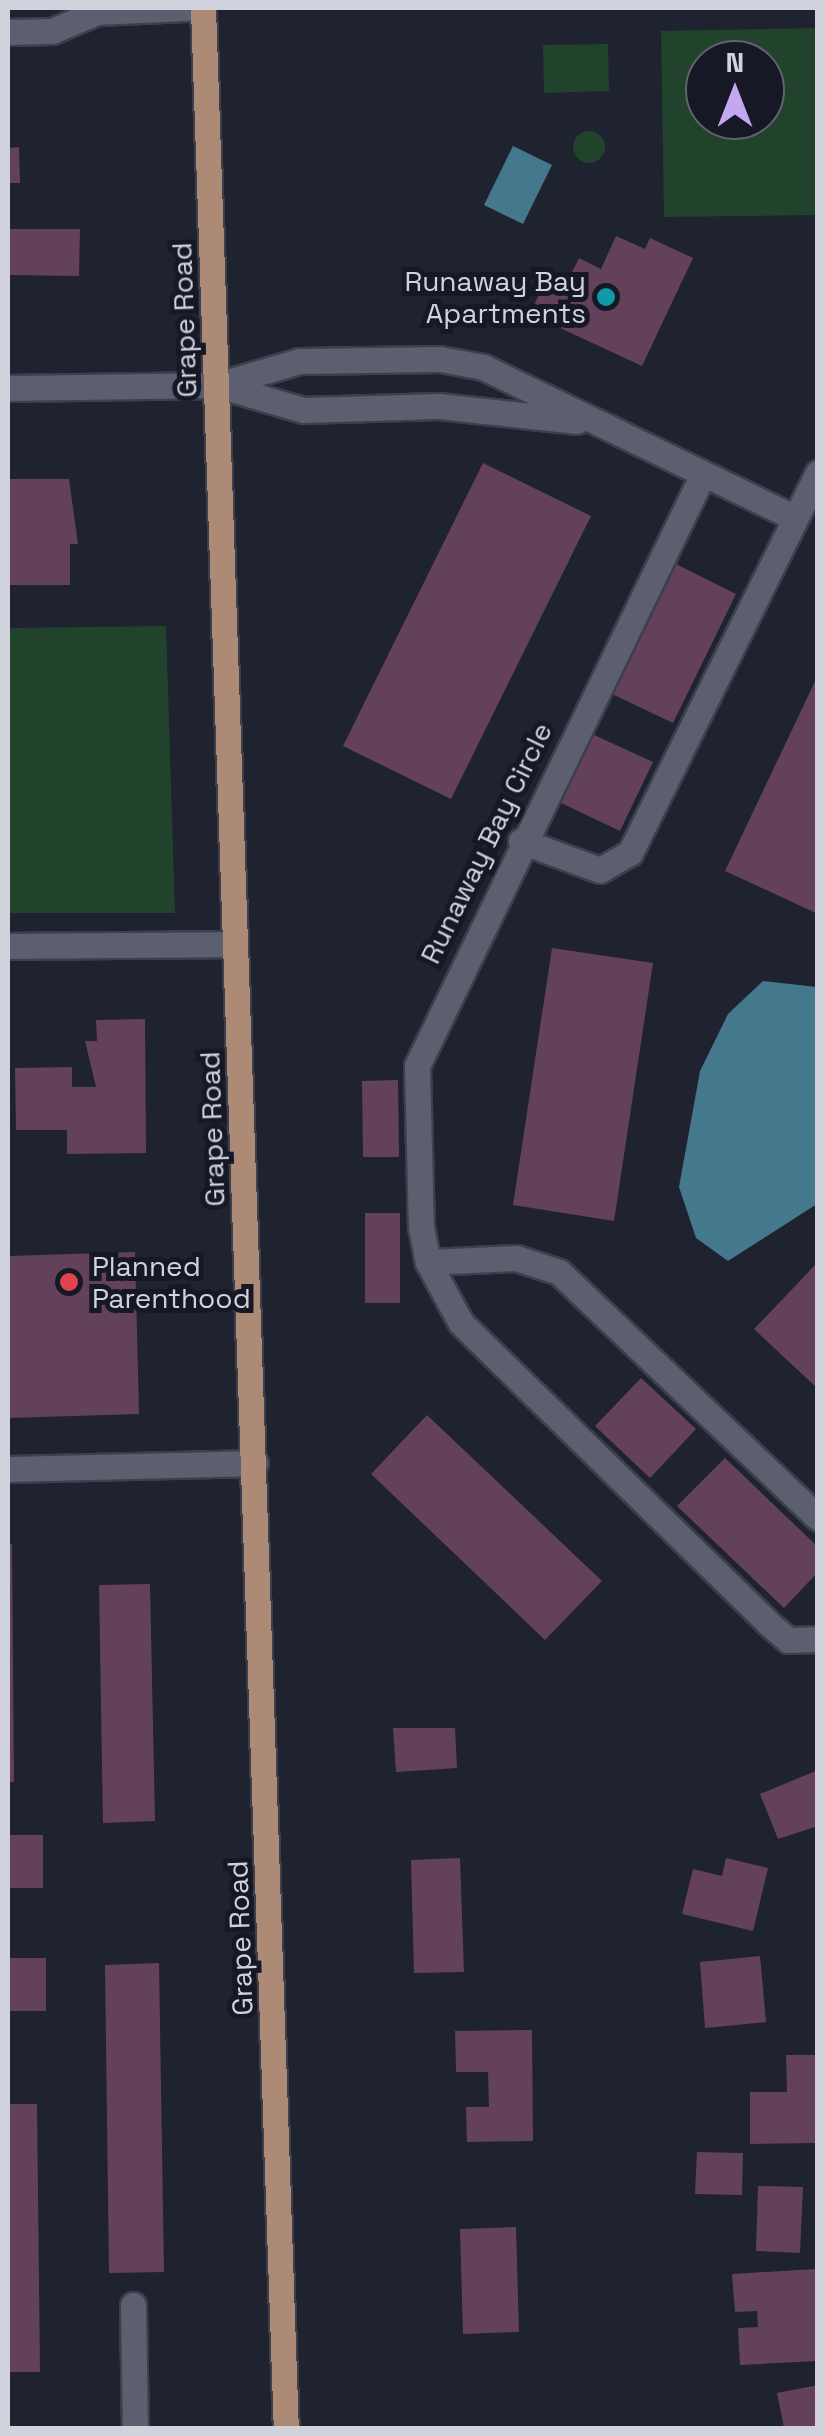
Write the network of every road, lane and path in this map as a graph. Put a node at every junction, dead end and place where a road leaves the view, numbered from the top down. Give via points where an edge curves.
1 (186, 8) edge
2 (203, 8) edge
3 (94, 10) edge
4 (8, 32) edge
5 (216, 385) junction
6 (8, 388) edge
7 (612, 428) junction
8 (818, 473) edge
9 (704, 474) junction
10 (793, 517) junction
11 (521, 841) junction
12 (234, 944) junction
13 (8, 946) edge
14 (428, 1262) junction
15 (256, 1463) junction
16 (8, 1469) edge
17 (818, 1518) edge
18 (818, 1639) edge
19 (134, 2305) dead end
20 (135, 2428) edge
21 (286, 2428) edge

1 - 3 street
2 - 5 main road, Grape Road
3 - 4 street via 52,31
5 - 6 street
5 - 7 street via 303,410 457,407
5 - 7 street via 299,361 440,359 483,367
5 - 12 main road, Grape Road
7 - 9 street
8 - 10 street
9 - 10 street
9 - 11 street, Runaway Bay Circle
10 - 11 street via 630,853 600,870
11 - 14 street, Runaway Bay Circle via 417,1066
12 - 13 street
12 - 15 main road, Grape Road
14 - 17 street via 516,1258 559,1272
14 - 18 street, Runaway Bay Circle via 460,1323 754,1610 788,1640
15 - 16 street
15 - 21 main road, Grape Road
19 - 20 street

